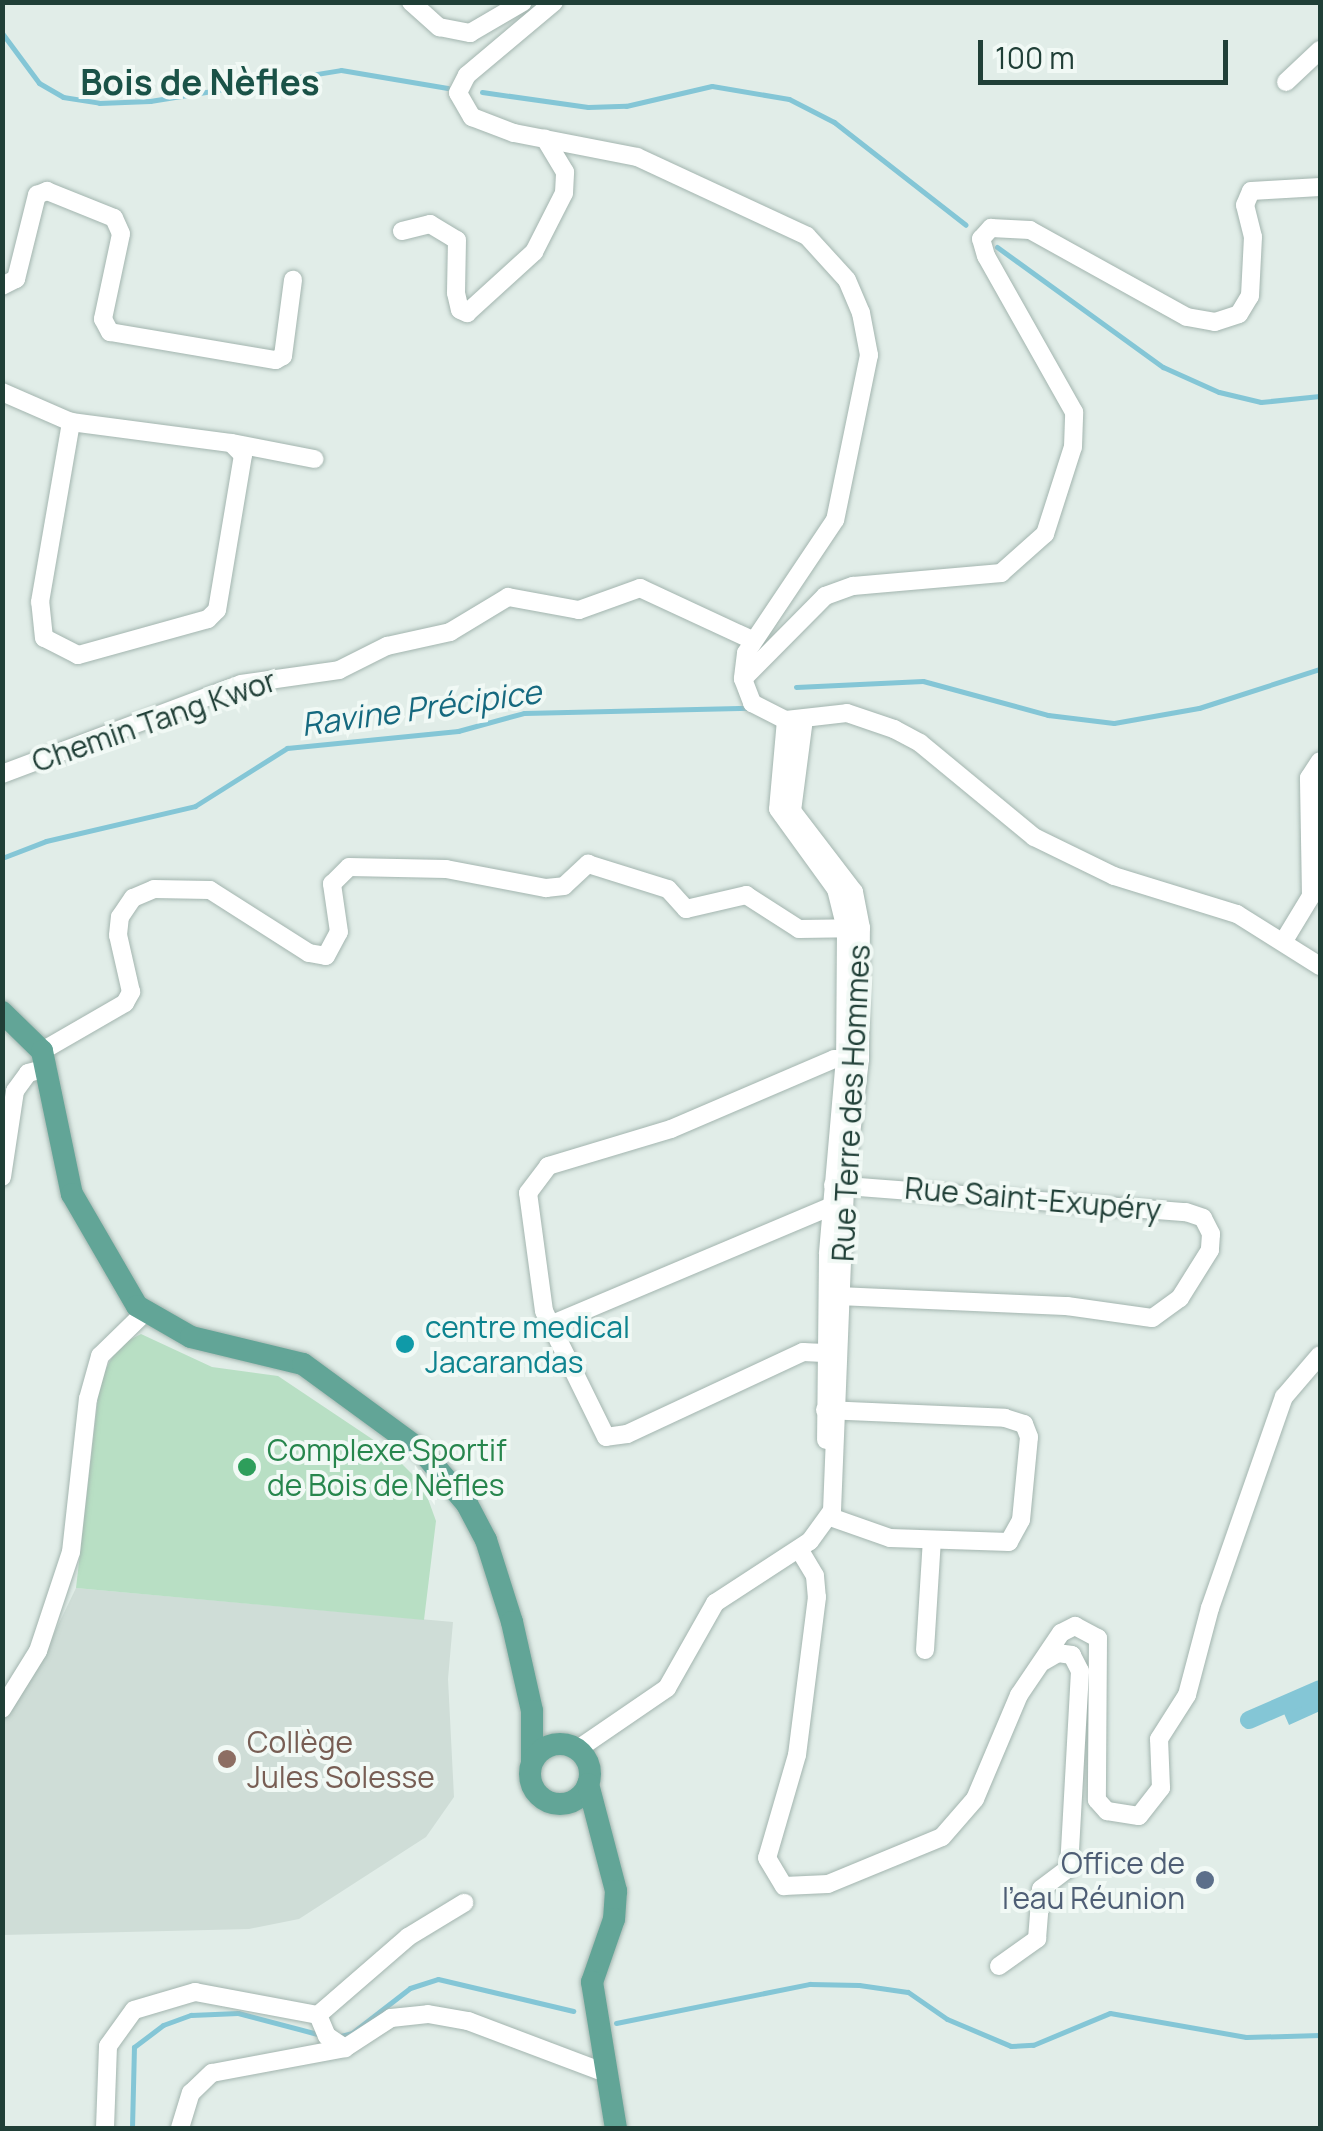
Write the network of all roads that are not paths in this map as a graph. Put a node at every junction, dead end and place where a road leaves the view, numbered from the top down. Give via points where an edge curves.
1 (411, 2) edge
2 (522, 2) edge
3 (554, 2) edge
4 (1320, 50) edge
5 (1286, 82) dead end
6 (545, 139) junction
7 (1320, 187) edge
8 (402, 231) dead end
9 (293, 280) dead end
10 (2, 286) edge
11 (2, 392) edge
12 (71, 422) junction
13 (231, 443) junction
14 (314, 459) dead end
15 (752, 640) junction
16 (742, 679) junction
17 (796, 720) junction
18 (1320, 761) edge
19 (2, 774) edge
20 (854, 928) junction
21 (1285, 938) junction
22 (1320, 966) edge
23 (2, 1012) edge
24 (852, 1058) junction
25 (45, 1060) junction
26 (2, 1177) edge
27 (839, 1185) junction
28 (832, 1206) junction
29 (841, 1296) junction
30 (144, 1313) junction
31 (550, 1326) junction
32 (824, 1352) junction
33 (1320, 1355) edge
34 (830, 1410) junction
35 (831, 1514) junction
36 (932, 1540) junction
37 (799, 1549) junction
38 (925, 1650) dead end
39 (1040, 1664) junction
40 (2, 1709) edge
41 (532, 1711) junction
42 (567, 1746) junction
43 (532, 1761) junction
44 (588, 1784) junction
45 (565, 1804) junction
46 (603, 1836) junction
47 (464, 1903) dead end
48 (999, 1966) dead end
49 (321, 2022) junction
50 (342, 2047) junction
51 (604, 2072) junction
52 (105, 2128) edge
53 (180, 2128) edge
54 (616, 2128) edge

1 - 2 street via 439,27 470,33
3 - 6 street via 483,56 458,93 472,117
4 - 5 street
6 - 8 street via 565,172 564,192 534,252 467,312 460,310 456,293 457,240 430,224
6 - 15 street via 636,157 807,236 847,280 861,312 869,356 836,520
7 - 16 street via 1250,192 1250,296 1238,314 1216,322 1187,318 1030,230 991,228 981,239 986,256 1074,412 1073,446 1045,534 1001,572 853,586 825,596
9 - 10 street via 283,356 276,360 110,332 102,319 121,234 114,218 48,192 37,195 16,278
11 - 12 street
12 - 13 street
12 - 13 street via 40,602 44,638 78,654 195,625 218,610 244,474 243,455
13 - 14 street
15 - 16 street
15 - 19 street, Chemin Tang Kwor via 640,588 579,610 508,597 450,632 387,646 339,670 241,684
16 - 17 street via 752,703
17 - 20 street, Rue Terre des Hommes via 792,811 854,892
17 - 21 street via 847,713 894,729 1034,838 1085,865 1236,914
18 - 21 street via 1308,778 1311,896
20 - 24 street, Rue Terre des Hommes
20 - 25 street via 800,929 746,896 686,910 668,890 588,864 564,886 546,888 446,870 349,867 332,884 339,932 326,956 210,890 154,889 133,898 120,917 131,992 125,1003
21 - 22 street
23 - 25 main road
24 - 27 street, Rue Terre des Hommes
24 - 31 street via 539,1174 527,1206
25 - 26 street via 16,1091
25 - 30 main road via 72,1194 114,1275
27 - 28 street, Rue Terre des Hommes
27 - 29 street, Rue Terre des Hommes
27 - 29 street, Rue Saint-Exupéry via 1186,1212 1203,1218 1211,1234 1210,1250 1180,1298 1152,1318 1066,1306
28 - 31 street
28 - 32 street, Rue Terre des Hommes
29 - 34 street, Rue Terre des Hommes
30 - 40 street via 100,1356 88,1399 71,1552 38,1651
30 - 41 main road via 191,1337 302,1364 422,1451 467,1504 486,1540
31 - 32 street via 606,1437 627,1434 803,1352
32 - 34 street, Rue Terre des Hommes
33 - 39 street via 1284,1397 1210,1608 1187,1696 1160,1738 1161,1788 1139,1816 1108,1811 1097,1800 1094,1630 1075,1626 1061,1633
34 - 35 street, Rue Terre des Hommes
34 - 36 street via 1024,1424 1029,1437 1021,1520 1009,1542
35 - 36 street via 890,1538
35 - 37 street
36 - 38 street
37 - 39 street via 815,1576 817,1597 798,1755 767,1858 784,1886 828,1884 942,1837 974,1798 1018,1695
37 - 42 street via 726,1593 667,1688
39 - 48 street via 1058,1653 1072,1655 1080,1671 1068,1868 1041,1888 1038,1939
41 - 42 main road
41 - 43 main road
42 - 43 main road
42 - 44 main road via 589,1765
43 - 45 main road via 533,1790 547,1802
44 - 45 main road
44 - 46 main road
45 - 46 main road
46 - 51 main road via 616,1892 614,1919 592,1982
47 - 49 street via 408,1937
49 - 50 street
49 - 52 street via 195,1992 134,2010 108,2046
50 - 51 street via 392,2018 428,2014 468,2021
50 - 53 street via 212,2073 192,2094
51 - 54 main road

